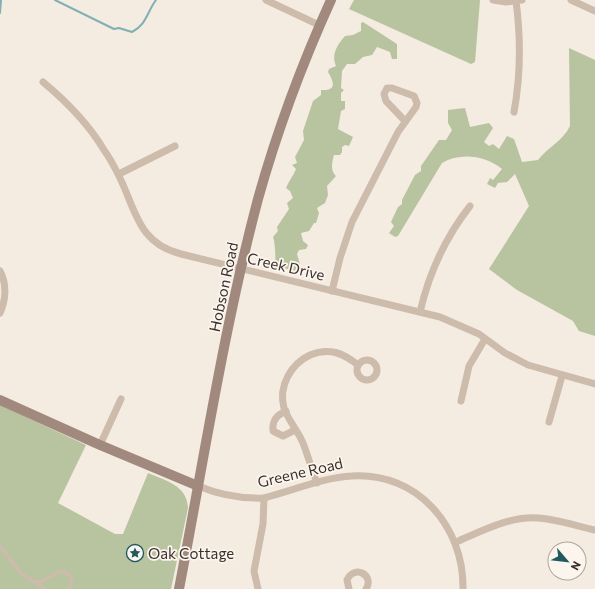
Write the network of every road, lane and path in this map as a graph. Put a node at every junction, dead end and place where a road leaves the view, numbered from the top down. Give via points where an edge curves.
1 (266, 0) edge
2 (331, 0) edge
3 (493, 0) edge
4 (571, 0) edge
5 (519, 1) edge
6 (595, 12) edge
7 (319, 26) junction
8 (43, 82) dead end
9 (514, 112) dead end
10 (405, 120) junction
11 (176, 146) dead end
12 (118, 174) junction
13 (470, 206) dead end
14 (241, 269) junction
15 (0, 271) edge
16 (332, 291) junction
17 (420, 312) junction
18 (0, 313) edge
19 (485, 339) junction
20 (358, 365) dead end
21 (562, 376) junction
22 (595, 384) edge
23 (121, 399) dead end
24 (0, 400) edge
25 (460, 401) dead end
26 (286, 411) junction
27 (550, 422) dead end
28 (295, 430) junction
29 (100, 445) junction
30 (317, 483) junction
31 (198, 486) junction
32 (264, 498) junction
33 (595, 530) edge
34 (456, 542) junction
35 (0, 546) edge
36 (35, 582) junction
37 (45, 589) edge
38 (69, 589) edge
39 (179, 589) edge
40 (257, 589) edge
41 (350, 589) edge
42 (366, 589) edge
43 (463, 589) edge

1 - 7 street
2 - 7 main road, Hobson Road
3 - 5 street
4 - 6 street
5 - 9 street via 520,61
7 - 14 main road, Hobson Road via 274,147
8 - 12 street, Creek Drive via 66,101 82,119 98,139
10 - 10 street via 416,107 414,96 387,88 384,94 386,101
10 - 16 street via 352,222
11 - 12 street
12 - 14 street, Creek Drive via 142,227 156,244 173,252
13 - 17 street via 441,251
14 - 16 street, Creek Drive
14 - 31 main road, Hobson Road
15 - 18 street via 5,292
16 - 17 street, Creek Drive
17 - 19 street, Creek Drive via 461,325
19 - 21 street, Creek Drive via 519,361
19 - 25 street via 469,366
20 - 26 street via 343,354 332,351 316,352 302,360 291,370 285,383 283,398
21 - 22 street, Creek Drive
21 - 27 street
23 - 29 street
24 - 29 main road, Greene Road
26 - 28 street
26 - 28 street via 275,418 272,424 273,431 283,436
28 - 30 street via 302,441
29 - 31 main road, Greene Road
30 - 32 street, Greene Road
30 - 34 street, Greene Road via 353,476 377,477 398,484 429,504 442,518
31 - 32 street, Greene Road via 234,497
31 - 39 main road, Hobson Road
32 - 40 street via 262,528 254,571
33 - 34 street via 555,520 530,518 509,521
34 - 43 street, Greene Road via 463,570
35 - 36 lane via 21,573
36 - 37 lane
36 - 38 lane via 43,582 63,571 71,577
41 - 42 street via 347,580 356,571 363,572 368,578

